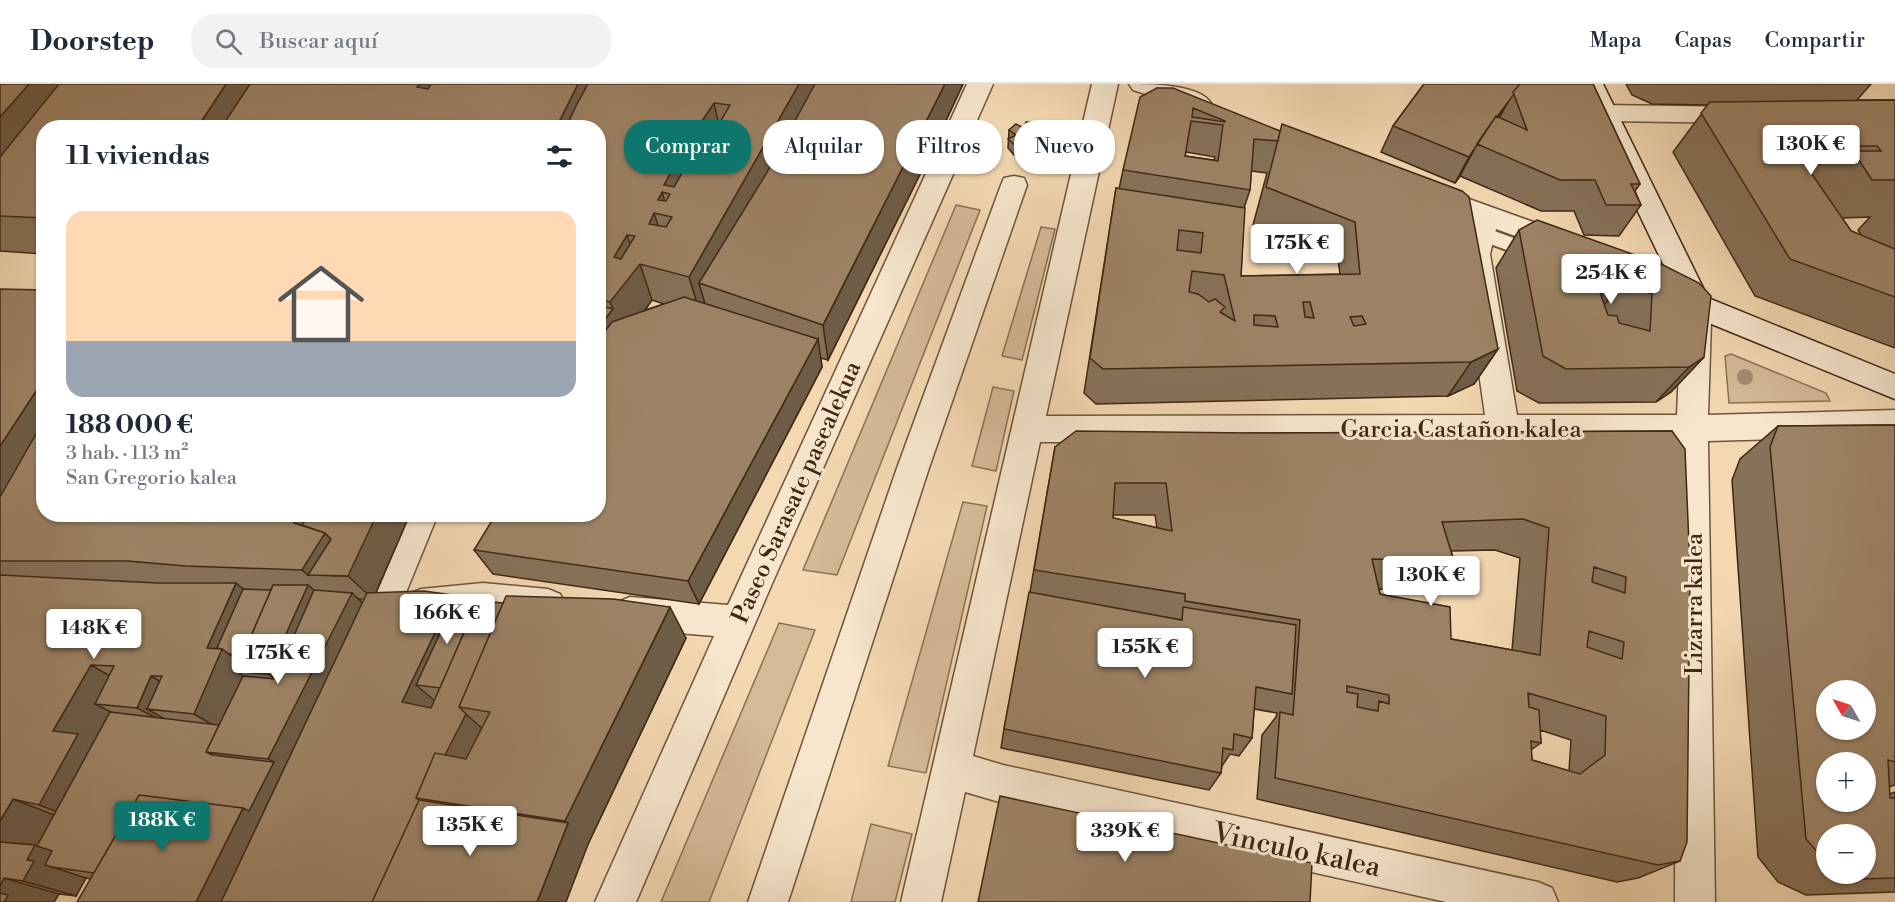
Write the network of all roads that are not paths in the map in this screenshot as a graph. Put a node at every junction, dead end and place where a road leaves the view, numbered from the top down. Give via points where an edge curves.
1 (980, 84) edge
2 (1105, 84) edge
3 (1142, 84) edge
4 (1590, 84) edge
5 (1222, 113) edge
6 (1605, 114) junction
7 (1764, 115) edge
8 (1014, 185) dead end
9 (1411, 191) joint
10 (1453, 223) edge
11 (1482, 229) junction
12 (1575, 258) joint
13 (1682, 307) junction
14 (1895, 387) edge
15 (1895, 423) edge
16 (1692, 428) junction
17 (1027, 429) junction
18 (1503, 429) junction
19 (416, 522) edge
20 (365, 608) junction
21 (738, 622) junction
22 (358, 661) edge
23 (950, 768) junction
24 (615, 902) edge
25 (768, 902) edge
26 (921, 902) edge
27 (1538, 902) edge
28 (1695, 902) edge

1 - 21 street, Paseo Sarasate pasealekua via 833,367
2 - 17 street
3 - 5 street
4 - 6 street
6 - 7 street
6 - 13 street
8 - 25 street
9 - 11 lane
9 - 12 street
10 - 11 lane
11 - 12 lane
11 - 18 street via 1476,254
13 - 14 street
13 - 16 street, Lizarra kalea
15 - 16 street, Garcia Castañon kalea
16 - 18 street, Garcia Castañon kalea
16 - 28 street, Lizarra kalea
17 - 18 street, Garcia Castañon kalea
17 - 23 street
19 - 20 street
20 - 21 street via 483,599
20 - 22 street
21 - 24 street, Paseo Sarasate pasealekua
23 - 26 street
23 - 27 street, Vinculo kalea via 1003,784

